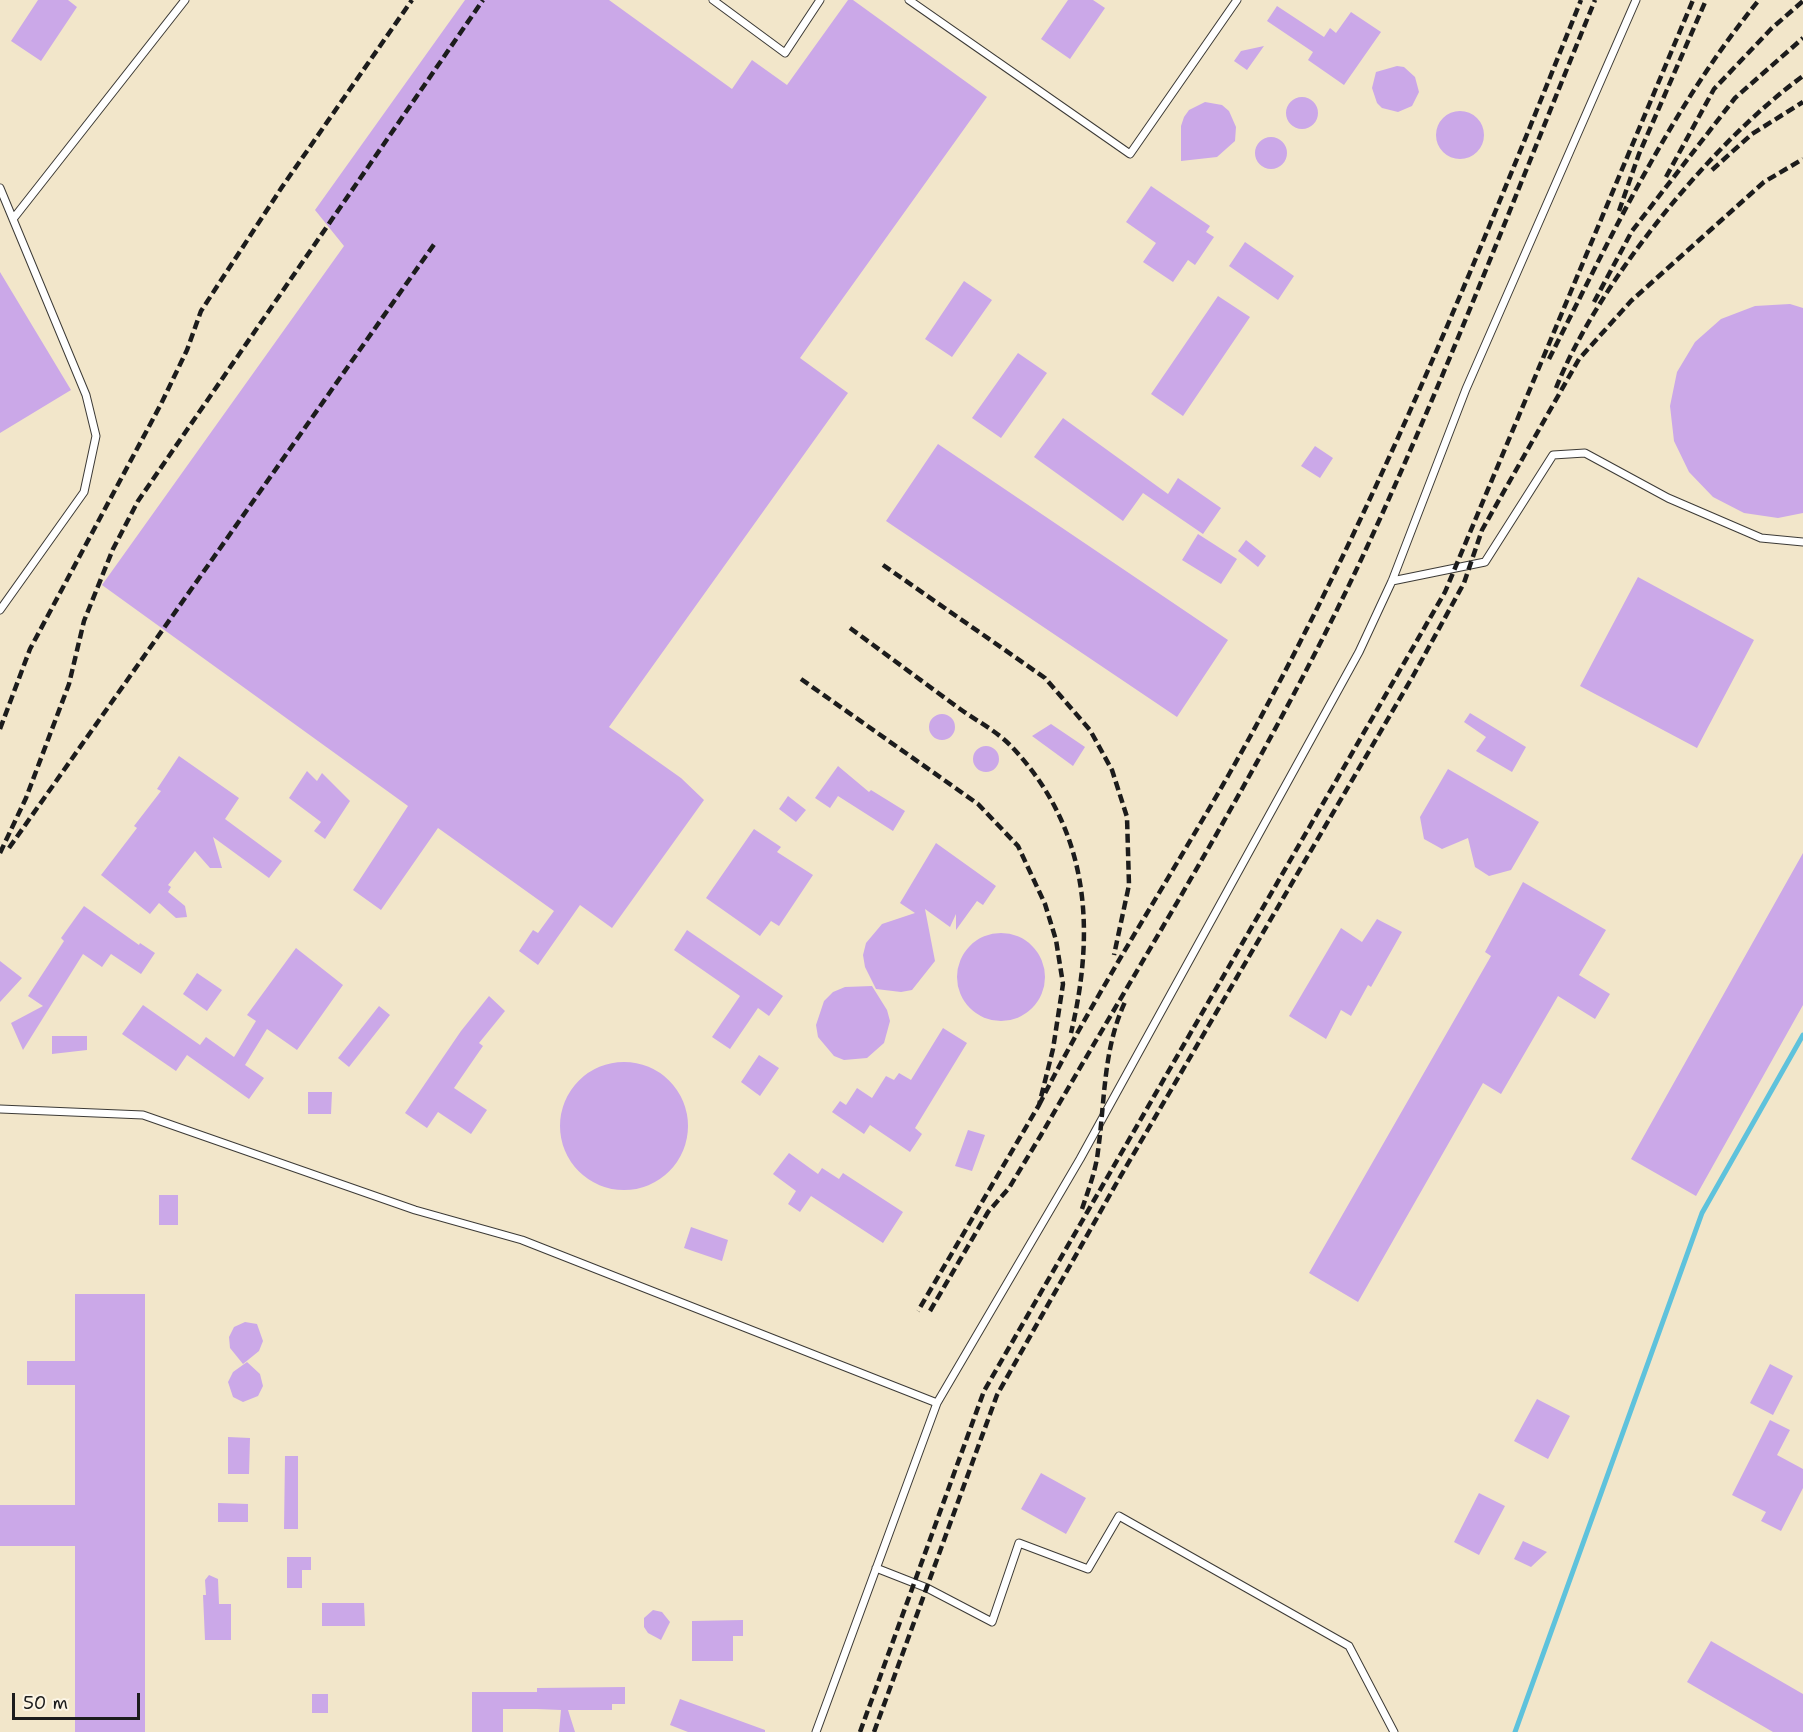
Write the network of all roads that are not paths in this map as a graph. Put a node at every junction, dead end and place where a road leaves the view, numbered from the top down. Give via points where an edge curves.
1 (185, 0) edge
2 (713, 0) edge
3 (820, 0) edge
4 (909, 0) edge
5 (1237, 0) edge
6 (1636, 0) edge
7 (0, 188) edge
8 (13, 219) junction
9 (1803, 542) edge
10 (1392, 581) junction
11 (0, 610) edge
12 (0, 1109) edge
13 (937, 1403) junction
14 (876, 1568) junction
15 (816, 1732) edge
16 (1394, 1732) edge

1 - 8 lane
2 - 3 lane via 785,53
4 - 5 lane via 1130,154
6 - 10 lane via 1466,390
7 - 8 lane
8 - 11 lane via 86,395 96,436 84,492
9 - 10 lane via 1761,538 1668,498 1585,453 1553,455 1485,562
10 - 13 lane via 1359,652 1090,1141
12 - 13 lane via 143,1115 415,1210 522,1240
13 - 14 lane
14 - 15 lane
14 - 16 lane via 927,1588 992,1622 1019,1543 1088,1569 1119,1516 1349,1646

